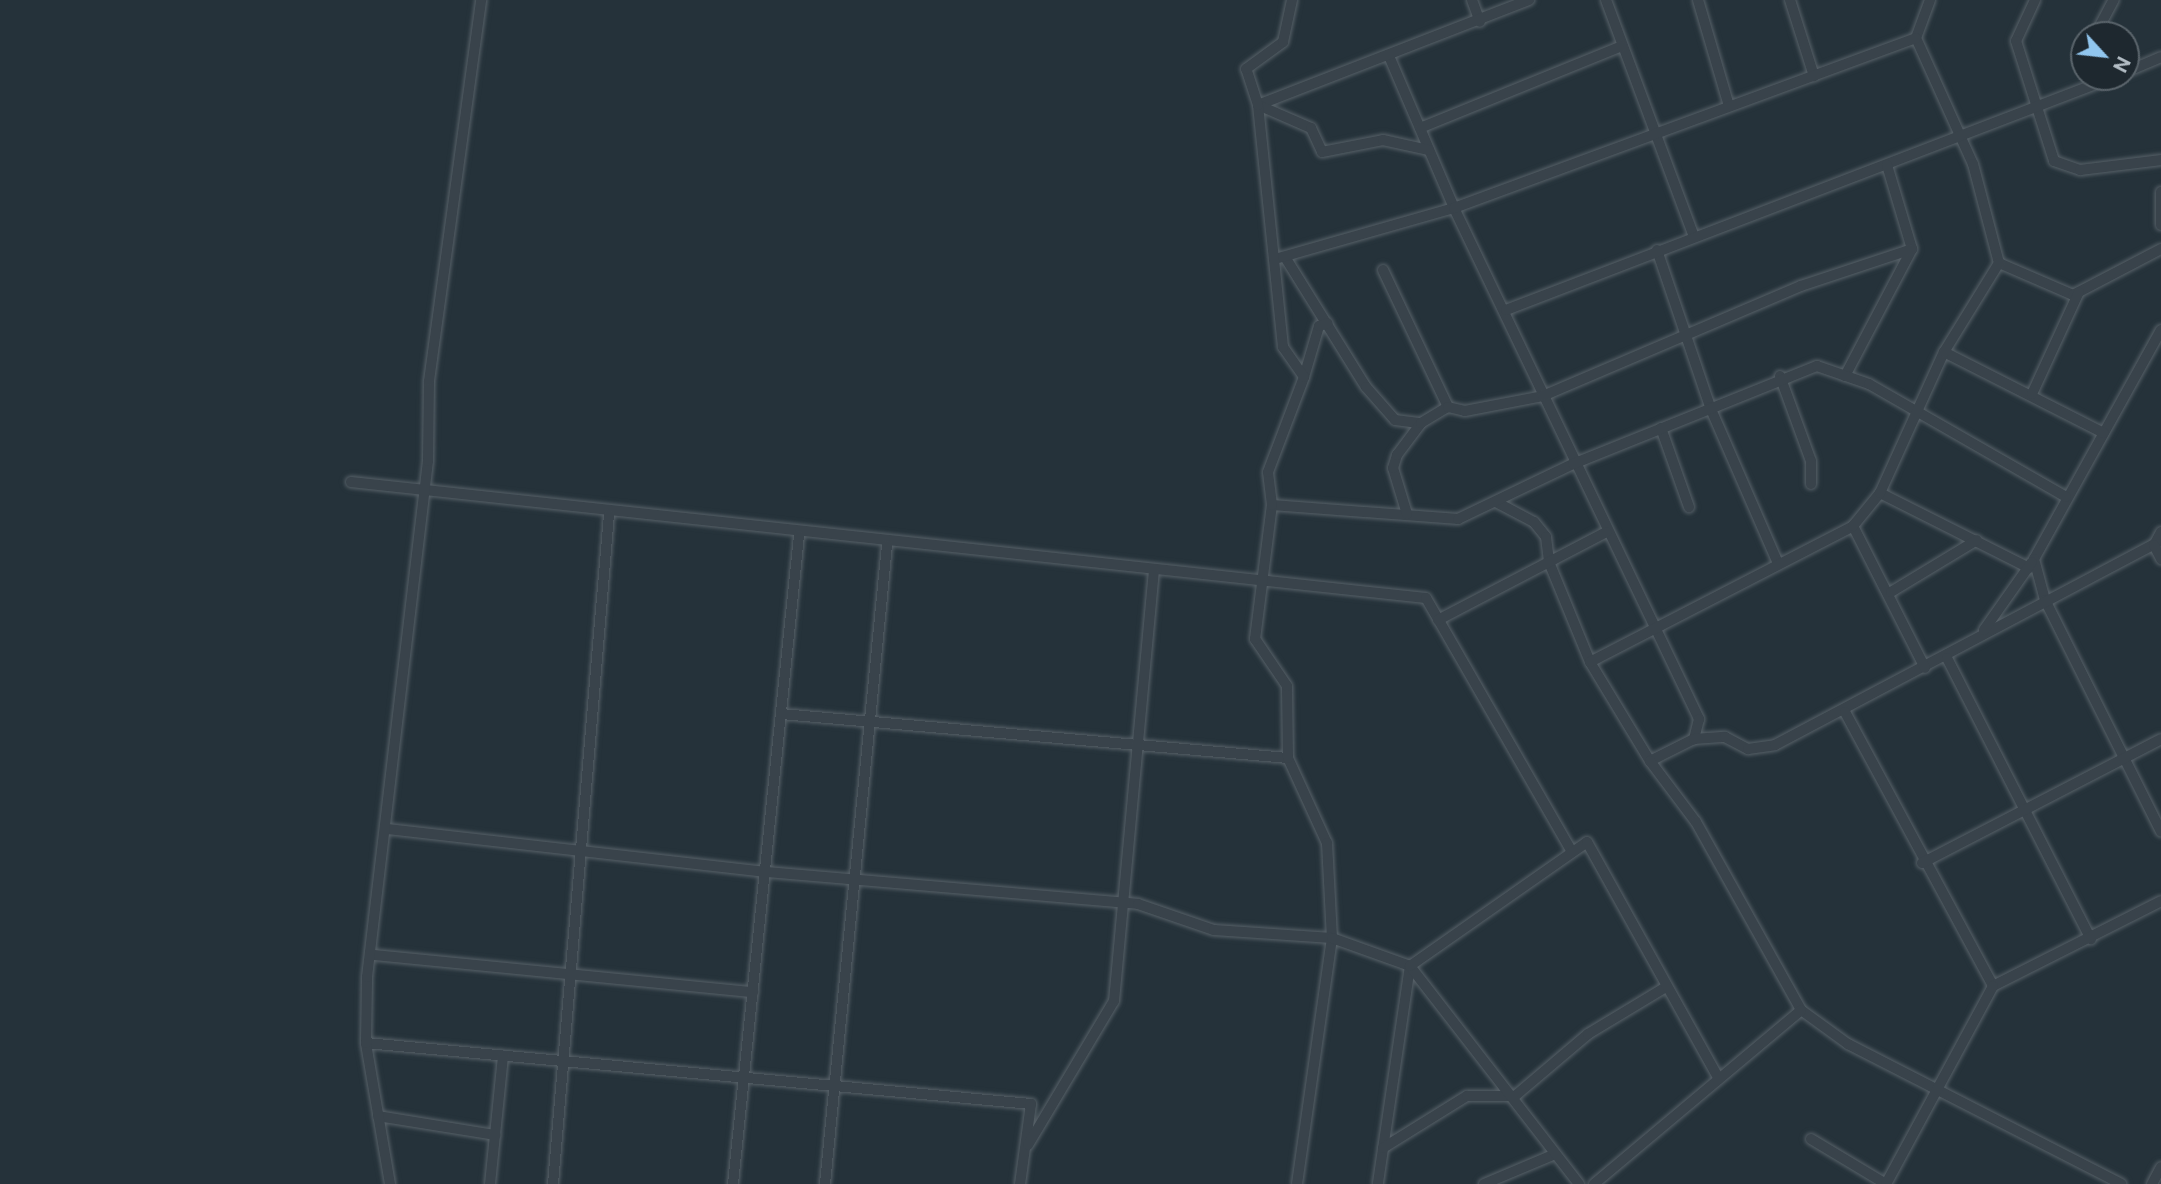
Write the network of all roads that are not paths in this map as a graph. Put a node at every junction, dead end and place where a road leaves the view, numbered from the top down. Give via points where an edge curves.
1 (481, 0) edge
2 (1292, 0) edge
3 (1472, 0) edge
4 (1529, 0) edge
5 (1606, 0) edge
6 (1698, 0) edge
7 (1790, 0) edge
8 (1930, 0) edge
9 (2035, 0) edge
10 (2113, 0) edge
11 (2102, 21) edge
12 (1480, 22) junction
13 (1916, 38) junction
14 (1622, 46) junction
15 (1389, 56) junction
16 (2161, 58) edge
17 (2140, 66) edge
18 (1814, 76) junction
19 (2077, 91) edge
20 (1258, 105) junction
21 (1729, 106) junction
22 (2040, 106) junction
23 (1420, 128) junction
24 (1960, 132) junction
25 (1657, 136) junction
26 (1429, 150) junction
27 (2161, 160) edge
28 (1887, 165) junction
29 (2161, 192) edge
30 (1454, 208) junction
31 (2161, 225) edge
32 (1694, 237) junction
33 (1912, 249) junction
34 (2161, 249) edge
35 (1657, 250) junction
36 (1280, 258) junction
37 (1999, 263) junction
38 (1383, 270) dead end
39 (2079, 292) junction
40 (1506, 310) junction
41 (1328, 323) junction
42 (2161, 330) edge
43 (1687, 335) junction
44 (1944, 352) junction
45 (1780, 376) junction
46 (1845, 376) junction
47 (1304, 377) junction
48 (2032, 394) junction
49 (1543, 396) junction
50 (1448, 407) junction
51 (1710, 407) junction
52 (1918, 415) junction
53 (1421, 423) junction
54 (1661, 428) junction
55 (2105, 433) junction
56 (1573, 464) junction
57 (351, 482) dead end
58 (1811, 484) dead end
59 (1880, 493) junction
60 (420, 494) junction
61 (2066, 496) junction
62 (1496, 502) junction
63 (1272, 505) junction
64 (1689, 507) dead end
65 (609, 514) junction
66 (1407, 514) junction
67 (1853, 526) junction
68 (1606, 532) junction
69 (2161, 532) edge
70 (799, 535) junction
71 (1977, 540) junction
72 (2157, 543) edge
73 (887, 545) junction
74 (2161, 559) edge
75 (1777, 561) junction
76 (1549, 562) junction
77 (2032, 563) junction
78 (1154, 571) junction
79 (1260, 582) junction
80 (1891, 592) junction
81 (2045, 600) junction
82 (1438, 620) junction
83 (1651, 626) junction
84 (1982, 633) junction
85 (1947, 658) junction
86 (1590, 662) junction
87 (1925, 668) junction
88 (1845, 712) junction
89 (781, 714) junction
90 (870, 722) junction
91 (1694, 739) junction
92 (2161, 739) edge
93 (1138, 745) junction
94 (1288, 758) junction
95 (2122, 759) junction
96 (1650, 761) junction
97 (2021, 810) junction
98 (388, 829) junction
99 (2161, 832) edge
100 (581, 851) junction
101 (1572, 852) junction
102 (1922, 863) junction
103 (766, 872) junction
104 (855, 878) junction
105 (2161, 901) edge
106 (1123, 903) junction
107 (1332, 938) junction
108 (2091, 939) junction
109 (374, 955) junction
110 (1410, 966) junction
111 (570, 974) junction
112 (1993, 986) junction
113 (1666, 987) junction
114 (753, 992) junction
115 (1801, 1010) junction
116 (366, 1043) junction
117 (503, 1056) junction
118 (563, 1061) junction
119 (744, 1078) junction
120 (1719, 1079) junction
121 (834, 1086) junction
122 (1937, 1090) junction
123 (1515, 1096) junction
124 (378, 1116) junction
125 (495, 1135) junction
126 (1811, 1139) dead end
127 (1026, 1148) junction
128 (1382, 1148) junction
129 (1553, 1155) junction
130 (2161, 1167) edge
131 (390, 1184) edge
132 (490, 1184) edge
133 (552, 1184) edge
134 (733, 1184) edge
135 (825, 1184) edge
136 (1020, 1184) edge
137 (1297, 1184) edge
138 (1378, 1184) edge
139 (1484, 1184) edge
140 (1579, 1184) edge
141 (1594, 1184) edge
142 (1886, 1184) edge
143 (2121, 1184) edge
144 (2151, 1184) edge

1 - 60 street
2 - 20 street via 1283,42 1247,69
3 - 12 street
4 - 12 street
5 - 14 street
6 - 21 street
7 - 18 street
8 - 13 street
9 - 22 street via 2016,41
10 - 11 street
12 - 15 street
13 - 18 street
13 - 24 street
14 - 23 street
14 - 25 street
15 - 20 street
15 - 23 street
16 - 17 street
18 - 21 street
19 - 22 street
20 - 26 street via 1311,128 1322,152 1383,140
20 - 36 street
21 - 25 street
22 - 24 street
22 - 27 street via 2054,161 2065,170
23 - 26 street
24 - 28 street
24 - 37 street
25 - 30 street
25 - 32 street
26 - 30 street
28 - 32 street
28 - 33 street
29 - 31 street
30 - 36 street
30 - 40 street
32 - 35 street
33 - 43 street via 1801,286
33 - 46 street
34 - 39 street
35 - 40 street
35 - 43 street
36 - 41 street
36 - 47 street via 1283,347
37 - 39 street
37 - 44 street
38 - 50 street
39 - 48 street
40 - 49 street
41 - 47 street via 1320,326
41 - 53 street via 1395,420
42 - 55 street
43 - 49 street
43 - 51 street
44 - 48 street
44 - 52 street
45 - 46 street via 1816,366
45 - 51 street
45 - 58 street via 1811,461
46 - 52 street
47 - 63 street via 1268,472
48 - 55 street
49 - 50 street via 1465,411
49 - 56 street
50 - 53 street
51 - 54 street
51 - 75 street
52 - 59 street
52 - 61 street
53 - 66 street via 1393,468
54 - 56 street
54 - 64 street
55 - 61 street
56 - 62 street
56 - 68 street
57 - 60 street
59 - 67 street
59 - 71 street
60 - 65 street
60 - 98 street
61 - 77 street
62 - 66 street via 1458,519
62 - 76 street via 1534,522 1546,537
63 - 66 street
63 - 79 street
65 - 70 street
65 - 100 street
67 - 75 street
67 - 80 street
68 - 76 street
68 - 83 street
69 - 72 street
70 - 73 street
70 - 89 street
71 - 77 street
71 - 80 street
72 - 74 street
72 - 81 street
73 - 78 street
73 - 90 street
75 - 83 street
76 - 82 street
76 - 86 street
77 - 81 street
77 - 84 street
78 - 79 street
78 - 93 street
79 - 82 street via 1426,598
79 - 94 street via 1255,639 1287,686
80 - 87 street
81 - 84 street
81 - 95 street
82 - 101 street
83 - 86 street
83 - 91 street via 1699,719
84 - 85 street
85 - 87 street
85 - 97 street
86 - 96 street via 1641,755
87 - 88 street
88 - 91 street via 1767,746 1743,748 1719,736
88 - 102 street
89 - 90 street
89 - 103 street
90 - 93 street
90 - 104 street
91 - 96 street
92 - 95 street
93 - 94 street
93 - 106 street
94 - 107 street via 1327,844
95 - 97 street
95 - 99 street
96 - 115 street via 1696,822
97 - 102 street
97 - 108 street
98 - 100 street
98 - 109 street
100 - 103 street
100 - 111 street
101 - 110 street
101 - 113 street via 1587,842
102 - 112 street
103 - 104 street
103 - 114 street
104 - 106 street
104 - 121 street
105 - 108 street
106 - 107 street via 1214,930
106 - 127 street via 1114,1002
107 - 110 street
107 - 137 street
108 - 112 street
109 - 111 street
109 - 116 street
110 - 123 street
110 - 128 street
111 - 114 street
111 - 118 street
112 - 122 street
113 - 120 street
113 - 123 street via 1588,1034
114 - 119 street
115 - 120 street
115 - 122 street via 1848,1044
116 - 117 street
116 - 124 street
117 - 118 street
117 - 125 street
118 - 119 street
118 - 133 street
119 - 121 street
119 - 134 street
120 - 141 street
121 - 127 street via 1031,1104
121 - 135 street
122 - 142 street
122 - 143 street
123 - 128 street via 1467,1096
123 - 129 street
124 - 125 street
124 - 131 street
125 - 132 street
126 - 142 street
127 - 136 street
128 - 138 street
129 - 139 street
129 - 140 street
130 - 144 street

